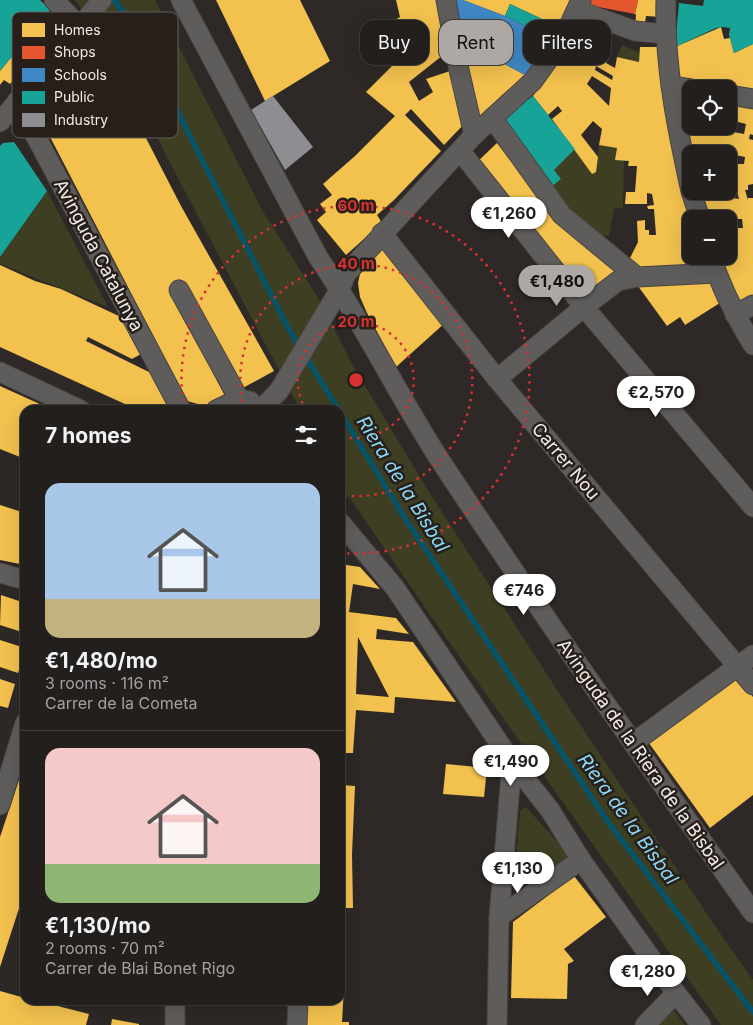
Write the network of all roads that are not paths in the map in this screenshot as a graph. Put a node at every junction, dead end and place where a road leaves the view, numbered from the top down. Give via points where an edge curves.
1 (54, 0) edge
2 (102, 0) edge
3 (182, 0) edge
4 (446, 0) edge
5 (666, 0) edge
6 (580, 5) edge
7 (70, 12) edge
8 (92, 12) edge
9 (666, 34) junction
10 (671, 86) junction
11 (682, 88) edge
12 (737, 96) edge
13 (753, 99) edge
14 (12, 107) edge
15 (493, 119) junction
16 (0, 122) edge
17 (474, 136) junction
18 (37, 138) edge
19 (682, 145) edge
20 (461, 152) junction
21 (382, 233) junction
22 (708, 265) edge
23 (714, 265) edge
24 (637, 277) junction
25 (179, 290) dead end
26 (337, 295) junction
27 (753, 305) edge
28 (584, 307) junction
29 (735, 315) junction
30 (753, 345) edge
31 (0, 372) edge
32 (497, 379) junction
33 (240, 399) junction
34 (69, 405) edge
35 (177, 405) edge
36 (227, 405) edge
37 (261, 405) edge
38 (269, 405) edge
39 (753, 507) edge
40 (345, 528) edge
41 (0, 572) edge
42 (20, 578) edge
43 (753, 655) edge
44 (737, 665) junction
45 (753, 685) edge
46 (20, 739) edge
47 (633, 743) junction
48 (512, 762) junction
49 (0, 805) edge
50 (581, 860) junction
51 (753, 913) edge
52 (499, 918) junction
53 (676, 993) junction
54 (175, 1005) edge
55 (298, 1005) edge
56 (175, 1025) edge
57 (298, 1025) edge
58 (497, 1025) edge
59 (645, 1025) edge
60 (701, 1025) edge

1 - 7 street
2 - 8 street
3 - 26 street, Avinguda de la Riera de la Bisbal
4 - 17 street
5 - 9 street
6 - 9 street via 640,31
6 - 15 street via 563,39 533,81
9 - 10 street
10 - 11 street
10 - 19 street
12 - 13 street
14 - 16 street
15 - 17 street
15 - 24 street via 562,215
17 - 20 street
18 - 35 street, Avinguda Catalunya
20 - 21 street
20 - 28 street
21 - 26 street via 346,274
21 - 32 street, Carrer Nou
22 - 24 street
23 - 29 street
24 - 28 street via 618,281
25 - 33 street
26 - 38 street
26 - 47 street, Avinguda de la Riera de la Bisbal via 512,570
27 - 29 street
28 - 32 street
28 - 39 street
29 - 30 street
31 - 34 street
32 - 44 street, Carrer Nou
33 - 36 street
33 - 37 street
40 - 48 street via 395,588
41 - 42 street
43 - 44 street
44 - 45 street, Carrer Nou
44 - 47 street
46 - 49 street
47 - 51 street, Avinguda de la Riera de la Bisbal
48 - 50 street via 550,810
48 - 52 street
50 - 52 street
50 - 53 street
52 - 58 street
53 - 59 street
53 - 60 street
54 - 56 street
55 - 57 street

